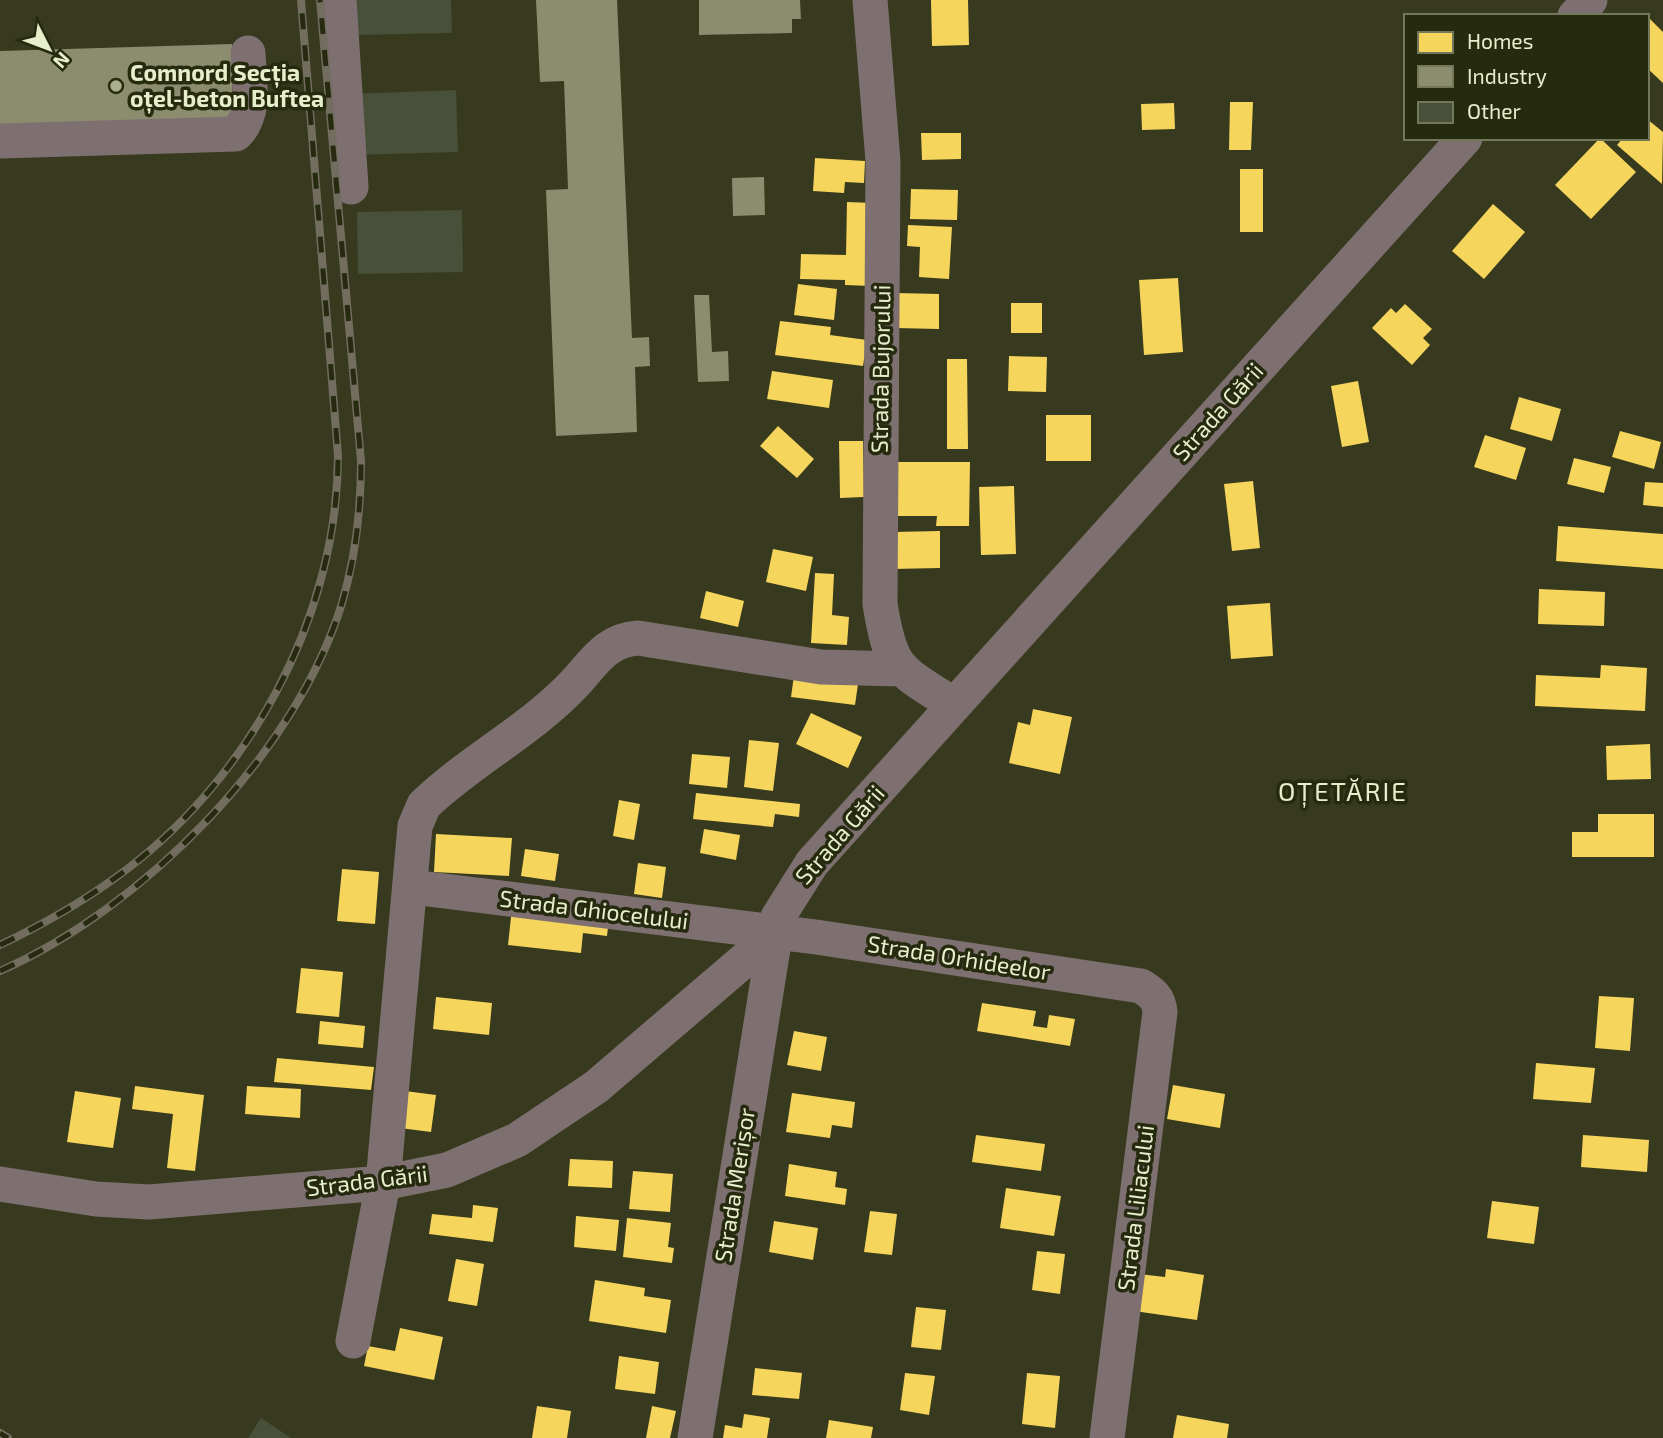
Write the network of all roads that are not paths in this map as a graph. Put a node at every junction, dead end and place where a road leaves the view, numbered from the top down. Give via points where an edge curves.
1 (339, 0) edge
2 (870, 0) edge
3 (1590, 0) edge
4 (1577, 14) edge
5 (248, 53) dead end
6 (1463, 140) edge
7 (0, 141) edge
8 (351, 187) dead end
9 (900, 670) junction
10 (954, 705) junction
11 (412, 887) junction
12 (776, 933) junction
13 (1141, 986) joint
14 (383, 1183) junction
15 (0, 1184) edge
16 (353, 1341) dead end
17 (695, 1438) edge
18 (1107, 1438) edge

1 - 8 street
2 - 9 street, Strada Bujorului via 883,161 880,604 886,644
3 - 4 street
5 - 7 street via 250,113 236,134
6 - 10 street, Strada Gării
9 - 10 street
9 - 11 street via 821,667 638,638 614,643 543,714 424,805 415,826
10 - 12 street, Strada Gării via 797,882 778,917
11 - 12 street, Strada Ghiocelului
11 - 14 street
12 - 13 street, Strada Orhideelor
12 - 14 street, Strada Gării via 596,1087 559,1113 482,1157 447,1170
12 - 17 street, Strada Merișor
13 - 18 street, Strada Liliacului via 1156,997 1160,1012
14 - 15 street, Strada Gării via 149,1202
14 - 16 street

